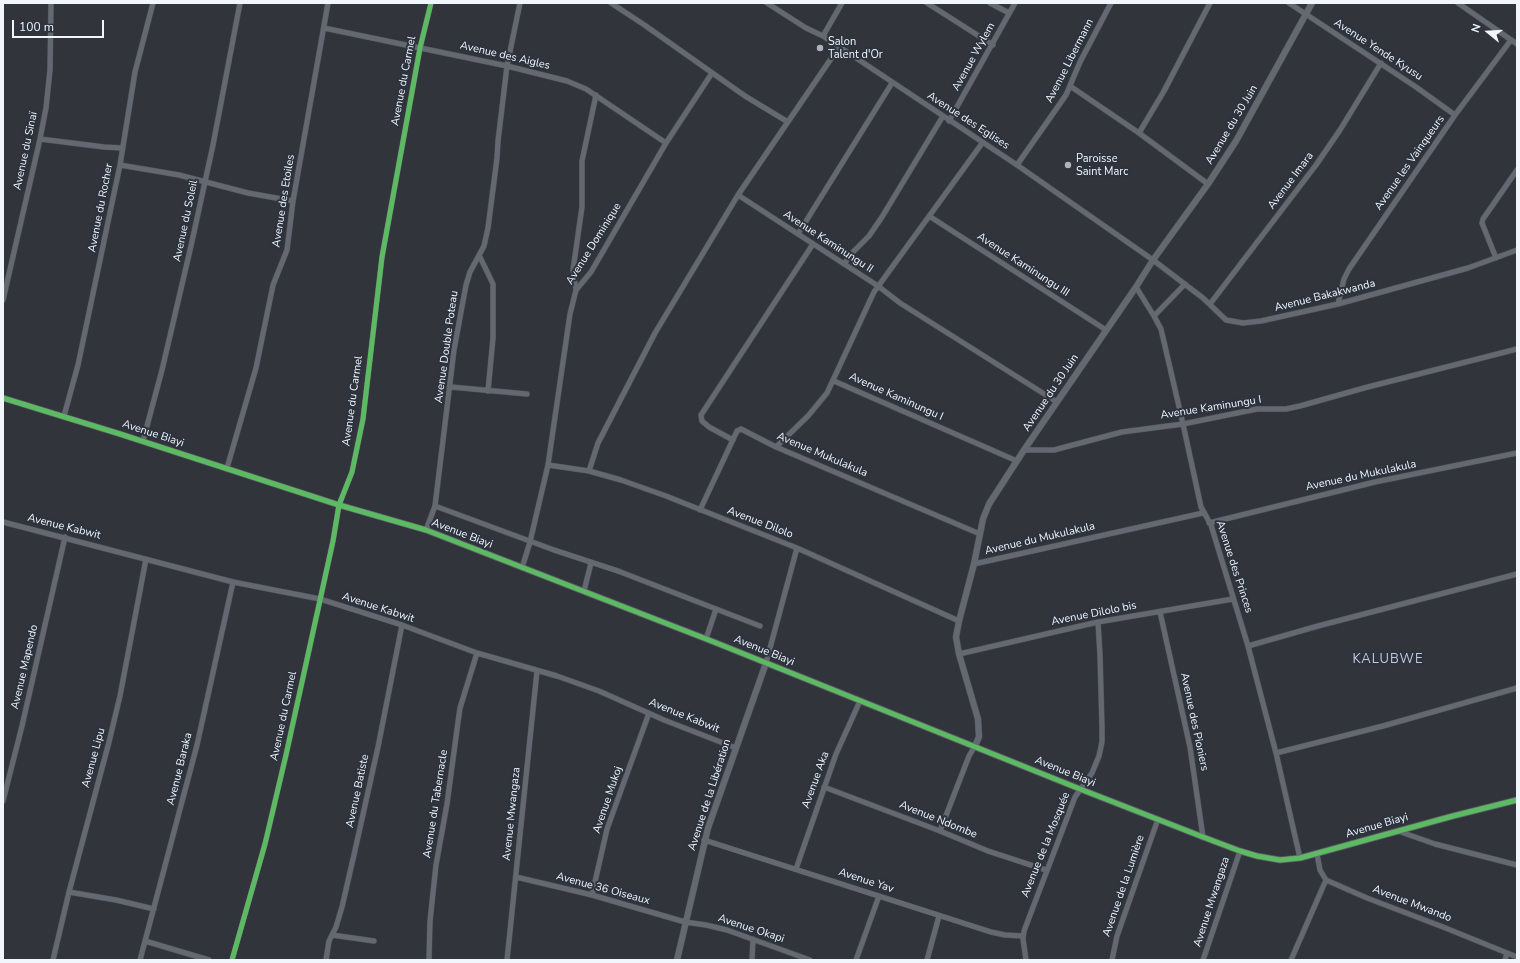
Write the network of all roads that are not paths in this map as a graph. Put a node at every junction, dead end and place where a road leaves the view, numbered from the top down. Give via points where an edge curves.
1 (51, 3) edge
2 (153, 3) edge
3 (240, 3) edge
4 (328, 3) edge
5 (431, 3) edge
6 (520, 3) edge
7 (611, 3) edge
8 (768, 3) edge
9 (842, 3) edge
10 (927, 3) edge
11 (990, 3) edge
12 (1015, 3) edge
13 (1111, 3) edge
14 (1210, 3) edge
15 (1289, 3) edge
16 (1312, 3) edge
17 (1458, 3) edge
18 (1009, 13) junction
19 (1306, 15) junction
20 (324, 28) junction
21 (823, 36) junction
22 (1511, 40) junction
23 (1517, 44) edge
24 (992, 45) junction
25 (839, 47) junction
26 (420, 48) junction
27 (1381, 63) junction
28 (507, 66) junction
29 (712, 73) junction
30 (892, 83) junction
31 (1070, 86) junction
32 (596, 95) junction
33 (1455, 115) junction
34 (943, 116) junction
35 (949, 121) junction
36 (788, 122) junction
37 (1139, 133) junction
38 (40, 139) junction
39 (983, 142) junction
40 (666, 143) junction
41 (122, 148) junction
42 (120, 165) junction
43 (1017, 166) junction
44 (1517, 170) edge
45 (205, 182) junction
46 (1208, 184) junction
47 (738, 195) junction
48 (293, 201) junction
49 (929, 216) junction
50 (798, 234) junction
51 (813, 244) junction
52 (1517, 250) edge
53 (479, 255) junction
54 (1496, 258) junction
55 (1153, 260) junction
56 (844, 264) junction
57 (1184, 284) junction
58 (878, 286) junction
59 (1136, 287) junction
60 (576, 290) junction
61 (3, 300) edge
62 (1210, 304) junction
63 (1338, 304) junction
64 (1154, 316) junction
65 (1106, 330) junction
66 (1517, 350) edge
67 (834, 381) junction
68 (451, 387) junction
69 (488, 391) junction
70 (527, 394) dead end
71 (3, 398) edge
72 (1056, 402) junction
73 (64, 416) junction
74 (1184, 424) junction
75 (733, 440) junction
76 (143, 441) junction
77 (776, 446) junction
78 (1024, 450) junction
79 (1517, 453) edge
80 (1017, 461) junction
81 (548, 465) junction
82 (227, 468) junction
83 (589, 471) junction
84 (339, 505) junction
85 (435, 506) junction
86 (700, 510) junction
87 (1204, 513) junction
88 (3, 522) edge
89 (1210, 522) junction
90 (426, 530) junction
91 (980, 534) junction
92 (64, 537) junction
93 (530, 542) junction
94 (797, 548) junction
95 (146, 559) junction
96 (591, 563) junction
97 (974, 564) junction
98 (522, 568) junction
99 (1517, 574) edge
100 (233, 582) junction
101 (584, 591) junction
102 (320, 599) junction
103 (1233, 599) junction
104 (716, 609) junction
105 (1160, 612) junction
106 (959, 621) junction
107 (1098, 622) junction
108 (402, 625) junction
109 (760, 626) dead end
110 (706, 639) junction
111 (1248, 646) junction
112 (477, 653) junction
113 (959, 654) junction
114 (766, 663) junction
115 (537, 671) junction
116 (1517, 688) edge
117 (860, 701) junction
118 (649, 713) junction
119 (975, 746) junction
120 (736, 748) junction
121 (1276, 753) junction
122 (824, 787) junction
123 (1080, 789) junction
124 (1517, 800) edge
125 (3, 801) edge
126 (1158, 819) junction
127 (940, 830) junction
128 (1398, 831) junction
129 (1203, 837) junction
130 (704, 840) junction
131 (1240, 851) junction
132 (1317, 854) junction
133 (1300, 858) junction
134 (1517, 865) edge
135 (796, 869) junction
136 (1046, 870) junction
137 (516, 877) junction
138 (1326, 880) junction
139 (69, 892) junction
140 (592, 895) junction
141 (879, 896) junction
142 (154, 909) junction
143 (939, 916) junction
144 (685, 922) junction
145 (332, 935) junction
146 (1023, 936) junction
147 (753, 939) junction
148 (374, 940) dead end
149 (145, 941) junction
150 (1507, 953) junction
151 (1517, 957) edge
152 (509, 959) edge
153 (53, 960) edge
154 (140, 960) edge
155 (209, 960) edge
156 (232, 960) edge
157 (326, 960) edge
158 (429, 960) edge
159 (677, 960) edge
160 (752, 960) edge
161 (810, 960) edge
162 (856, 960) edge
163 (927, 960) edge
164 (1026, 960) edge
165 (1112, 960) edge
166 (1203, 960) edge
167 (1291, 960) edge
168 (1505, 960) edge

1 - 38 street, Avenue du Sinaï via 50,70
2 - 41 street, Avenue du Rocher via 135,72
3 - 45 street, Avenue du Soleil
4 - 20 street, Avenue des Etoiles
5 - 26 street, Avenue du Carmel
6 - 28 street, Avenue Double Poteau
7 - 29 street
8 - 21 street, Avenue des Eglises
9 - 21 street
10 - 24 street
11 - 18 street
12 - 18 street, Avenue Wylem
13 - 31 street, Avenue Libermann
14 - 37 street
15 - 19 street, Avenue Yende Kyusu
16 - 19 street, Avenue du 30 Juin
17 - 22 street
18 - 24 street, Avenue Wylem
19 - 27 street, Avenue Yende Kyusu
19 - 46 street, Avenue du 30 Juin via 1256,106
20 - 26 street, Avenue des Aigles
20 - 48 street, Avenue des Etoiles
21 - 25 street, Avenue des Eglises
22 - 23 street
22 - 33 street, Avenue les Vainqueurs
24 - 35 street, Avenue Wylem
25 - 30 street, Avenue des Eglises
25 - 36 street
26 - 28 street, Avenue des Aigles
26 - 84 street, Avenue du Carmel via 382,257 363,419 352,472
27 - 33 street, Avenue Yende Kyusu
27 - 62 street, Avenue Imara via 1316,165
28 - 32 street, Avenue des Aigles via 567,81
28 - 53 street, Avenue Double Poteau via 488,228
29 - 36 street
29 - 40 street, Avenue Dominique
30 - 34 street, Avenue des Eglises
30 - 50 street
31 - 37 street
31 - 43 street, Avenue Libermann via 1061,104
32 - 40 street, Avenue des Aigles
32 - 60 street via 582,161 582,207 573,270
33 - 63 street, Avenue les Vainqueurs via 1349,269
34 - 35 street, Avenue des Eglises
34 - 56 street via 882,217
35 - 39 street, Avenue des Eglises
36 - 47 street
37 - 46 street
38 - 41 street
38 - 61 street, Avenue du Sinaï
39 - 43 street, Avenue des Eglises
39 - 49 street
40 - 60 street, Avenue Dominique via 591,272
41 - 42 street, Avenue du Rocher
42 - 45 street
42 - 73 street, Avenue du Rocher via 78,365
43 - 55 street, Avenue des Eglises
44 - 54 street via 1483,219 1483,227
45 - 48 street
45 - 76 street, Avenue du Soleil
46 - 55 street, Avenue du 30 Juin
47 - 50 street, Avenue Kaminungu II
47 - 83 street via 660,324 598,443
48 - 82 street, Avenue des Etoiles via 287,250 274,285 256,368
49 - 58 street
49 - 65 street, Avenue Kaminungu III
50 - 51 street, Avenue Kaminungu II
51 - 56 street, Avenue Kaminungu II
51 - 75 street via 701,415 702,421 709,427
52 - 54 street, Avenue Bakakwanda
53 - 68 street, Avenue Double Poteau via 466,285 454,350
53 - 69 street via 493,284 493,338
54 - 63 street, Avenue Bakakwanda via 1438,277
55 - 57 street, Avenue Bakakwanda
55 - 59 street, Avenue du 30 Juin
56 - 58 street, Avenue Kaminungu II
57 - 62 street, Avenue Bakakwanda
57 - 64 street
58 - 67 street
58 - 72 street, Avenue Kaminungu II via 900,303
59 - 64 street, Avenue des Princes
59 - 65 street, Avenue du 30 Juin
60 - 81 street, Avenue Dominique via 570,314
62 - 63 street, Avenue Bakakwanda via 1226,320 1243,323
64 - 74 street, Avenue des Princes via 1165,344
65 - 72 street, Avenue du 30 Juin
66 - 74 street, Avenue Kaminungu I via 1300,406 1286,409 1257,409
67 - 77 street via 822,400 789,436
67 - 80 street, Avenue Kaminungu I
68 - 69 street
68 - 85 street, Avenue Double Poteau
69 - 70 street
71 - 73 street, Avenue Biayi
72 - 78 street, Avenue du 30 Juin
73 - 76 street, Avenue Biayi
74 - 78 street, Avenue Kaminungu I via 1122,432 1054,450
74 - 87 street, Avenue des Princes
75 - 77 street, Avenue Mukulakula via 737,431 741,429
75 - 86 street
76 - 82 street, Avenue Biayi
77 - 91 street, Avenue Mukulakula
78 - 80 street, Avenue du 30 Juin
79 - 89 street, Avenue du Mukulakula via 1374,482
80 - 91 street, Avenue du 30 Juin via 989,504
81 - 83 street, Avenue Dilolo
81 - 93 street, Avenue Dominique
82 - 84 street, Avenue Biayi
83 - 86 street, Avenue Dilolo via 636,485
84 - 90 street, Avenue Biayi
84 - 102 street, Avenue du Carmel
85 - 90 street, Avenue Double Poteau
85 - 93 street
86 - 94 street, Avenue Dilolo
87 - 89 street, Avenue des Princes
87 - 97 street, Avenue du Mukulakula
88 - 92 street, Avenue Kabwit
89 - 103 street, Avenue des Princes
90 - 98 street, Avenue Biayi
91 - 97 street, Avenue du 30 Juin
92 - 95 street, Avenue Kabwit
92 - 125 street, Avenue Mapendo
93 - 96 street
93 - 98 street, Avenue Dominique
94 - 106 street, Avenue Dilolo
94 - 114 street
95 - 100 street, Avenue Kabwit
95 - 139 street, Avenue Lipu via 120,696
96 - 101 street
96 - 104 street
97 - 106 street, Avenue du 30 Juin
98 - 101 street, Avenue Biayi
99 - 111 street
100 - 102 street, Avenue Kabwit
100 - 142 street, Avenue Baraka via 197,745
101 - 110 street, Avenue Biayi
102 - 108 street, Avenue Kabwit
102 - 156 street, Avenue du Carmel via 267,836
103 - 105 street, Avenue Dilolo bis
103 - 111 street, Avenue des Princes
104 - 109 street
104 - 110 street
105 - 107 street, Avenue Dilolo bis
105 - 129 street, Avenue des Pioniers via 1191,753
106 - 113 street, Avenue du 30 Juin via 956,637
107 - 113 street, Avenue Dilolo bis
107 - 123 street, Avenue de la Mosquée via 1102,742 1095,767
108 - 112 street, Avenue Kabwit
108 - 145 street, Avenue Batiste via 356,846 342,907
110 - 114 street, Avenue Biayi
111 - 121 street, Avenue des Princes
112 - 115 street, Avenue Kabwit
112 - 158 street, Avenue du Tabernacle via 458,722 436,865
113 - 119 street, Avenue du 30 Juin via 978,718 979,737
114 - 117 street, Avenue Biayi
114 - 120 street, Avenue de la Libération
115 - 118 street, Avenue Kabwit via 599,691
115 - 137 street, Avenue Mwangaza
116 - 121 street
117 - 119 street, Avenue Biayi
117 - 122 street, Avenue Aka
118 - 120 street, Avenue Kabwit
118 - 140 street, Avenue Mukoj via 607,829
119 - 123 street, Avenue Biayi
119 - 127 street, Avenue du 30 Juin
120 - 130 street, Avenue de la Libération
121 - 133 street, Avenue des Princes
122 - 127 street, Avenue Ndombe
122 - 135 street, Avenue Aka
123 - 126 street, Avenue Biayi
123 - 136 street, Avenue de la Mosquée
124 - 128 street, Avenue Biayi
126 - 129 street, Avenue Biayi
126 - 165 street, Avenue de la Lumière via 1117,936
127 - 136 street, Avenue Ndombe via 988,851
128 - 132 street, Avenue Biayi
128 - 134 street via 1435,844
129 - 131 street, Avenue Biayi
130 - 135 street, Avenue Yav
130 - 144 street, Avenue de la Libération
131 - 133 street, Avenue Biayi via 1273,859
131 - 166 street, Avenue Mwangaza
132 - 133 street, Avenue Biayi
132 - 138 street via 1320,870
135 - 141 street, Avenue Yav
136 - 146 street, Avenue de la Mosquée
137 - 140 street, Avenue 36 Oiseaux
137 - 152 street, Avenue Mwangaza
138 - 150 street, Avenue Mwando
138 - 167 street
139 - 142 street
139 - 153 street, Avenue Lipu
140 - 144 street, Avenue 36 Oiseaux
141 - 143 street, Avenue Yav
141 - 162 street
142 - 149 street, Avenue Baraka
143 - 146 street, Avenue Yav via 1005,935
143 - 163 street
144 - 147 street, Avenue Okapi via 715,927
144 - 159 street, Avenue de la Libération
145 - 148 street
145 - 157 street, Avenue Batiste
146 - 164 street, Avenue de la Mosquée
147 - 160 street
147 - 161 street, Avenue Okapi
149 - 154 street, Avenue Baraka
149 - 155 street
150 - 151 street, Avenue Mwando
150 - 168 street

